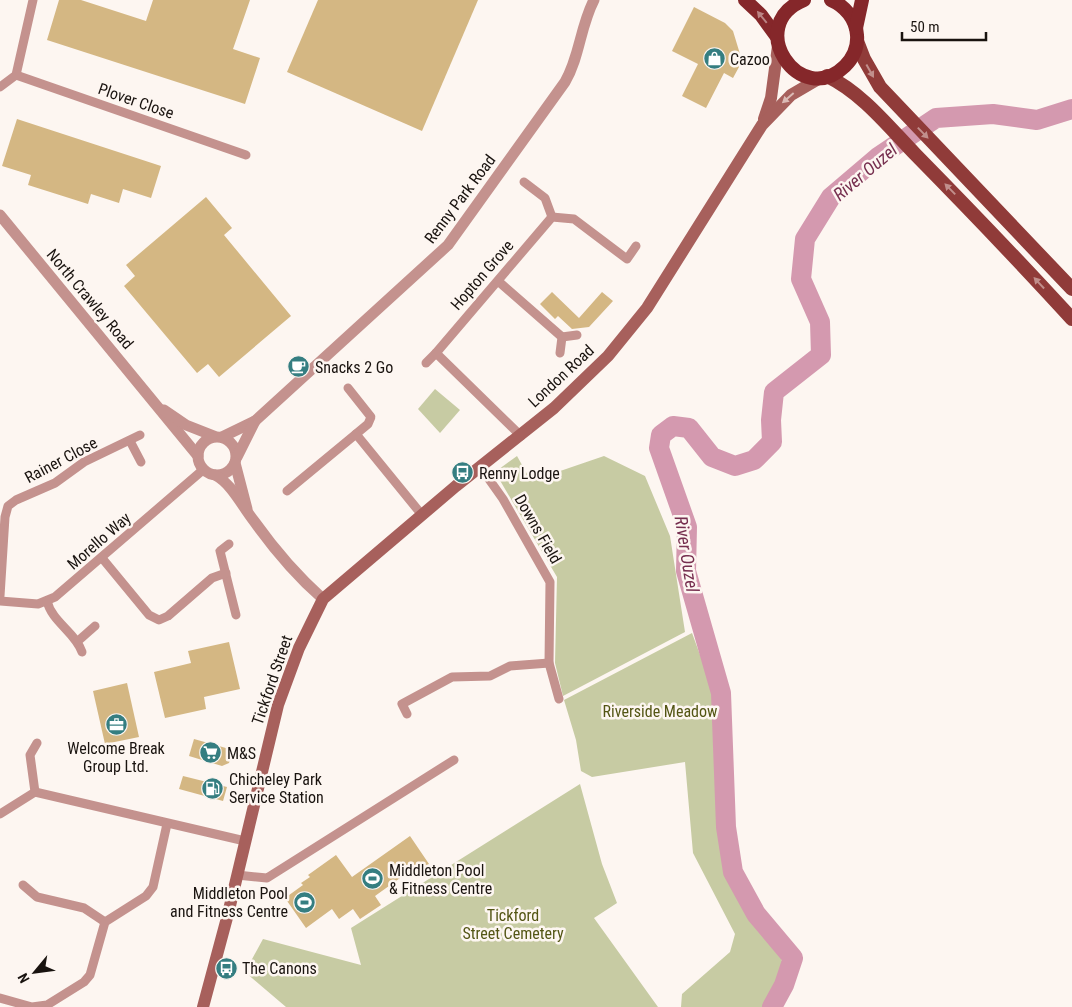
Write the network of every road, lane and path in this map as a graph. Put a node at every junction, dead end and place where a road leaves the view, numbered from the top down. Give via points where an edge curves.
1 (32, 0) edge
2 (594, 0) edge
3 (745, 0) edge
4 (804, 0) edge
5 (830, 0) edge
6 (862, 0) edge
7 (856, 34) junction
8 (778, 41) junction
9 (16, 75) junction
10 (824, 77) junction
11 (0, 86) edge
12 (762, 125) junction
13 (246, 155) dead end
14 (524, 182) dead end
15 (0, 215) edge
16 (552, 217) junction
17 (636, 246) dead end
18 (498, 281) junction
19 (1072, 289) edge
20 (1072, 319) edge
21 (578, 335) dead end
22 (562, 338) junction
23 (436, 353) junction
24 (560, 353) dead end
25 (426, 363) dead end
26 (348, 388) dead end
27 (155, 403) junction
28 (255, 421) junction
29 (356, 434) junction
30 (140, 435) dead end
31 (520, 436) junction
32 (218, 437) junction
33 (130, 441) junction
34 (198, 456) junction
35 (236, 460) junction
36 (141, 462) dead end
37 (481, 468) junction
38 (204, 469) junction
39 (215, 475) junction
40 (287, 491) dead end
41 (247, 511) junction
42 (422, 515) junction
43 (229, 544) dead end
44 (102, 558) junction
45 (226, 573) junction
46 (0, 596) edge
47 (323, 599) junction
48 (0, 601) edge
49 (46, 602) junction
50 (236, 615) dead end
51 (95, 626) dead end
52 (78, 641) junction
53 (82, 652) dead end
54 (549, 663) junction
55 (559, 699) dead end
56 (407, 714) dead end
57 (36, 743) dead end
58 (454, 760) dead end
59 (35, 792) junction
60 (0, 814) edge
61 (167, 824) junction
62 (245, 841) junction
63 (238, 874) junction
64 (23, 886) dead end
65 (105, 922) junction
66 (0, 998) edge
67 (203, 1007) edge

1 - 9 street
2 - 28 street, Renny Park Road via 582,29 576,60 564,82 450,243
8 -> 3 highway via 761,15
4 - 8 highway via 786,13 780,24
5 - 7 highway via 847,11
6 - 7 highway
7 - 10 highway via 848,64
7 -> 19 main road via 872,76 889,98
8 - 10 highway via 785,61 794,70 806,76
8 - 12 main road, London Road via 771,98
9 - 11 street
9 - 13 street, Plover Close
10 -> 12 main road, London Road via 791,95
20 -> 10 main road via 876,114 850,89
12 - 31 main road, London Road via 630,331 575,389
14 - 16 street via 545,198
15 - 27 street, North Crawley Road
16 - 17 street via 574,219 627,259
16 - 18 street, Hopton Grove
18 - 22 street
18 - 23 street, Hopton Grove
21 - 22 street
22 - 24 street
23 - 25 street, Hopton Grove
23 - 31 street
26 - 29 street via 371,417
27 - 32 street, North Crawley Road via 186,425
27 - 34 street, North Crawley Road
28 - 32 street, Renny Park Road
28 - 35 street, Renny Park Road
29 - 40 street
29 - 42 street
30 - 33 street, Rainer Close
31 - 37 main road, London Road
32 - 34 street via 204,441
32 - 35 street via 233,444
33 - 36 street
33 - 46 street, Rainer Close via 84,462 55,483 8,506
34 - 38 street
35 - 39 street via 225,474
35 - 41 street
37 - 42 main road, London Road
37 - 54 street, Downs Field via 503,499 550,582
38 - 39 street
38 - 44 street, Morello Way
39 - 41 street via 223,479
41 - 47 street via 297,574
42 - 47 main road, London Road
43 - 45 street via 220,551
44 - 45 street via 149,615 159,620 212,578
44 - 49 street, Morello Way
45 - 50 street
47 - 62 main road, Tickford Street via 299,648 278,705
48 - 49 street
49 - 52 street
51 - 52 street
52 - 53 street
54 - 55 street, Downs Field
54 - 56 street via 510,666 490,676 452,677 402,704
57 - 59 street via 30,755
58 - 63 street via 267,878
59 - 60 street
59 - 61 street
61 - 62 street
61 - 65 street via 153,887 146,896
62 - 63 main road, Tickford Street
63 - 67 main road, Tickford Street
64 - 65 street via 37,897 84,908
65 - 66 street via 90,975 84,982 46,1006 32,1007

